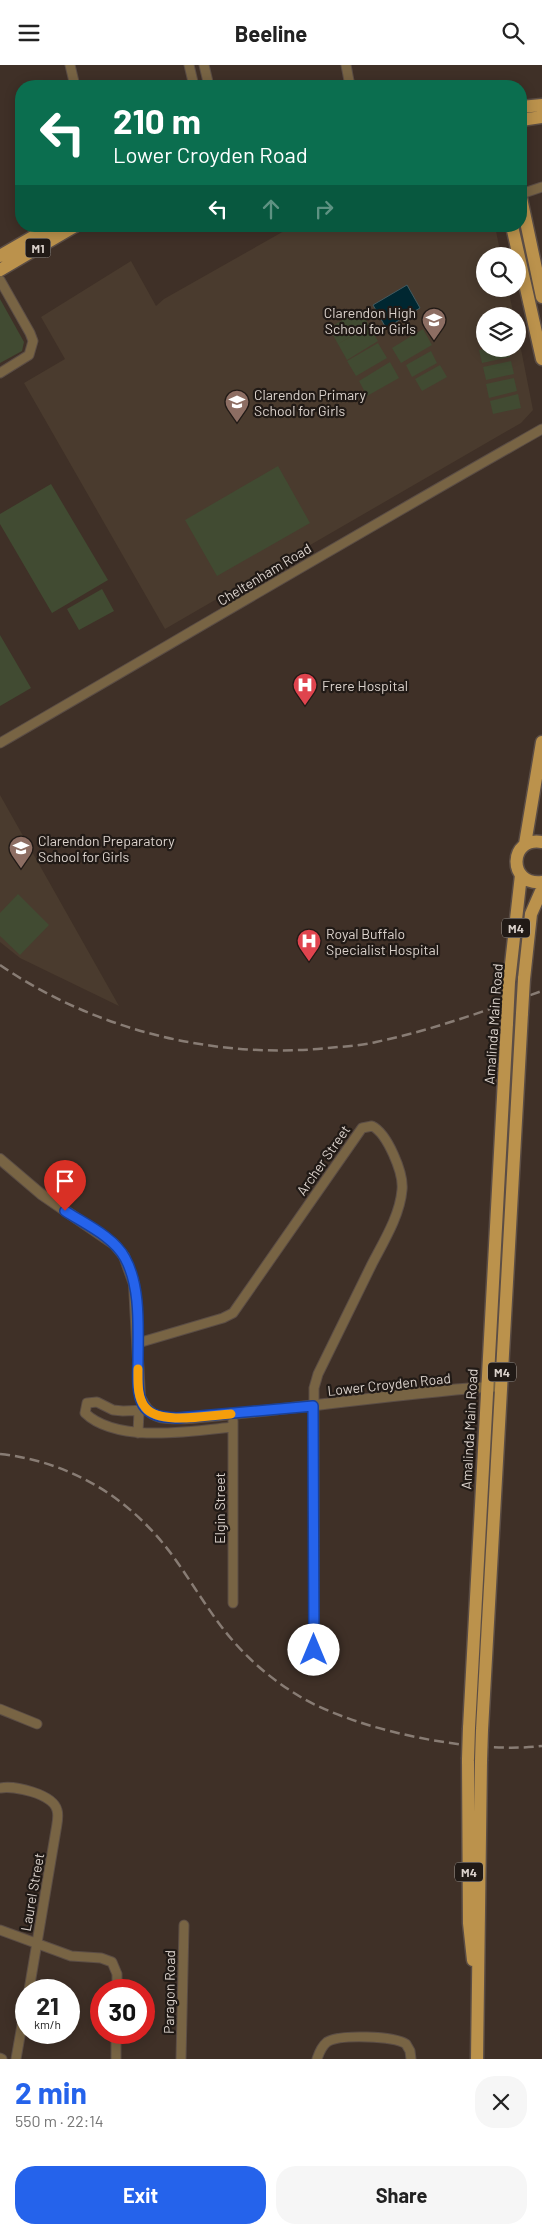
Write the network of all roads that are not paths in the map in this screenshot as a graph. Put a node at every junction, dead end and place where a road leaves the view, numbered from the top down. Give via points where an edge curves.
1 (70, 65) edge
2 (189, 65) edge
3 (204, 65) edge
4 (346, 65) edge
5 (73, 80) edge
6 (193, 80) edge
7 (208, 80) edge
8 (349, 80) edge
9 (542, 105) edge
10 (527, 106) edge
11 (542, 117) edge
12 (527, 119) edge
13 (542, 187) edge
14 (527, 193) edge
15 (527, 225) edge
16 (42, 232) edge
17 (65, 232) edge
18 (513, 232) edge
19 (0, 256) edge
20 (0, 271) edge
21 (0, 280) edge
22 (542, 297) edge
23 (542, 359) edge
24 (0, 373) edge
25 (542, 429) edge
26 (542, 742) edge
27 (0, 743) edge
28 (542, 841) edge
29 (525, 844) junction
30 (521, 875) junction
31 (542, 882) edge
32 (542, 889) edge
33 (0, 1159) edge
34 (138, 1343) junction
35 (502, 1386) junction
36 (487, 1387) junction
37 (313, 1406) junction
38 (143, 1411) junction
39 (233, 1413) junction
40 (233, 1427) junction
41 (138, 1433) junction
42 (233, 1603) dead end
43 (314, 1650) dead end
44 (0, 1709) edge
45 (37, 1724) dead end
46 (474, 1760) junction
47 (0, 1788) edge
48 (184, 1925) dead end
49 (0, 1930) edge
50 (37, 1944) junction
51 (30, 1979) edge
52 (117, 1979) edge
53 (19, 2044) edge
54 (116, 2044) edge
55 (16, 2059) edge
56 (116, 2059) edge
57 (181, 2059) edge
58 (317, 2059) edge
59 (411, 2059) edge
60 (477, 2059) edge

1 - 5 street
2 - 6 street
3 - 7 street
4 - 8 street
9 - 10 main road
11 - 12 main road
13 - 14 street
15 - 22 main road
16 - 19 main road, M1
17 - 20 main road, M1
18 - 23 main road
21 - 24 street via 33,341 29,355
25 - 27 street, Cheltenham Road
26 - 29 main road, Amalinda Main Road / M4
28 - 29 main road
29 - 30 main road, Amalinda Main Road / M4 via 516,862
30 - 31 main road via 531,881
30 - 36 main road, Amalinda Main Road / M4, bridge via 509,981
32 - 35 main road, Amalinda Main Road / M4, bridge via 532,914 524,979
33 - 34 street via 46,1199 114,1245 124,1256 134,1284
34 - 37 street, Archer Street via 234,1313 362,1128 372,1126 386,1139 402,1179 402,1193 390,1228 315,1381
34 - 38 street
35 - 36 street, Lower Croyden Road
35 - 46 main road, Amalinda Main Road / M4, bridge via 482,1730
36 - 37 street, Lower Croyden Road
36 - 46 main road, Amalinda Main Road / M4, bridge via 469,1728
37 - 39 street, Lower Croyden Road
37 - 43 street
38 - 39 street, Lower Croyden Road via 160,1417
38 - 41 street
38 - 41 street, Lower Croyden Road via 112,1409 93,1401 85,1408 86,1413 96,1420
39 - 40 street, Elgin Street
40 - 41 street, Lower Croyden Road via 179,1433
40 - 42 street, Elgin Street
44 - 45 street
46 - 60 main road, Amalinda Main Road / M4 via 469,1923 476,1984
47 - 50 street, Laurel Street via 24,1789 50,1800 58,1810
48 - 57 street, Paragon Road
49 - 50 street
50 - 51 street, Laurel Street
50 - 52 street via 71,1956 112,1962
53 - 55 street
54 - 56 street
58 - 59 street via 322,2047 331,2040 389,2038 406,2044

